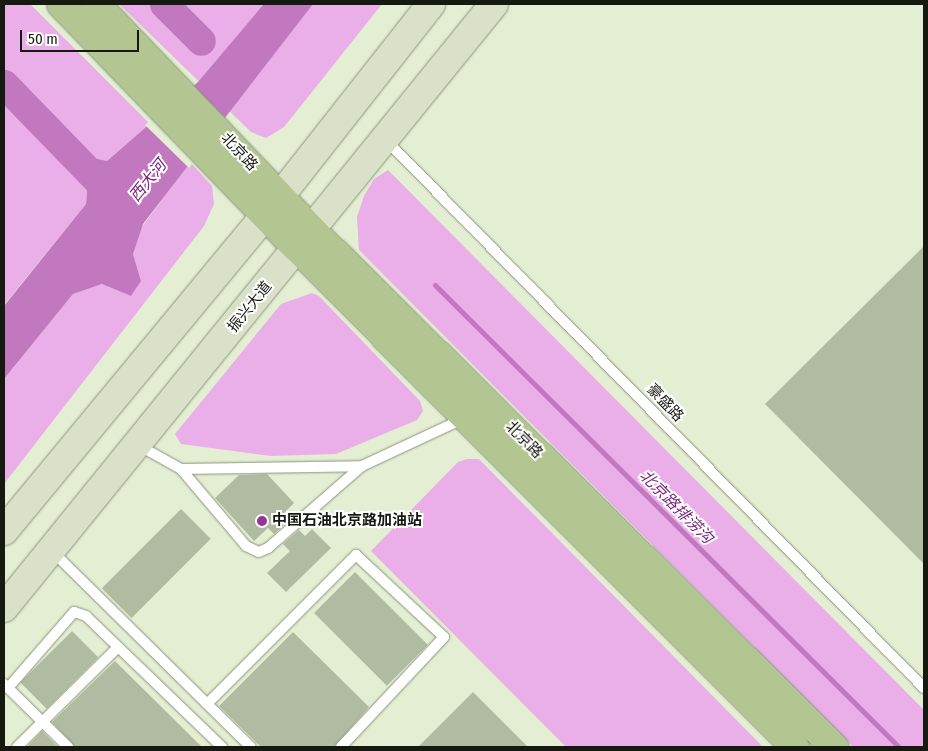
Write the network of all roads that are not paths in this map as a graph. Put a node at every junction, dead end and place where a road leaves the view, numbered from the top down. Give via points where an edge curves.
1 (61, 4) edge
2 (96, 4) edge
3 (431, 4) edge
4 (494, 4) edge
5 (173, 99) junction
6 (385, 139) junction
7 (273, 205) junction
8 (305, 239) junction
9 (466, 418) junction
10 (137, 445) junction
11 (362, 466) junction
12 (181, 469) junction
13 (4, 531) edge
14 (51, 550) junction
15 (4, 608) edge
16 (118, 647) junction
17 (6, 686) edge
18 (924, 688) edge
19 (207, 704) junction
20 (42, 722) junction
21 (17, 747) edge
22 (68, 747) edge
23 (222, 747) edge
24 (251, 747) edge
25 (341, 747) edge
26 (795, 747) edge
27 (834, 747) edge

1 - 5 main road
2 - 5 main road
3 - 7 main road
4 - 6 main road, 振兴大道
5 - 7 main road, 北京路
6 - 8 main road, 振兴大道
6 - 18 lane, 豪盛路
7 - 8 main road, 北京路
7 - 13 main road
8 - 9 main road, 北京路
8 - 10 main road, 振兴大道
8 - 27 main road, 北京路
9 - 11 lane
9 - 26 main road, 北京路
10 - 12 lane
10 - 14 main road, 振兴大道
11 - 12 lane
11 - 12 lane via 268,548 259,552 246,546
14 - 15 main road, 振兴大道
14 - 19 lane
16 - 17 lane via 86,616 74,612
16 - 20 lane
16 - 23 lane
17 - 20 lane
19 - 24 lane
19 - 25 lane via 356,555 444,638
20 - 21 lane
20 - 22 lane

